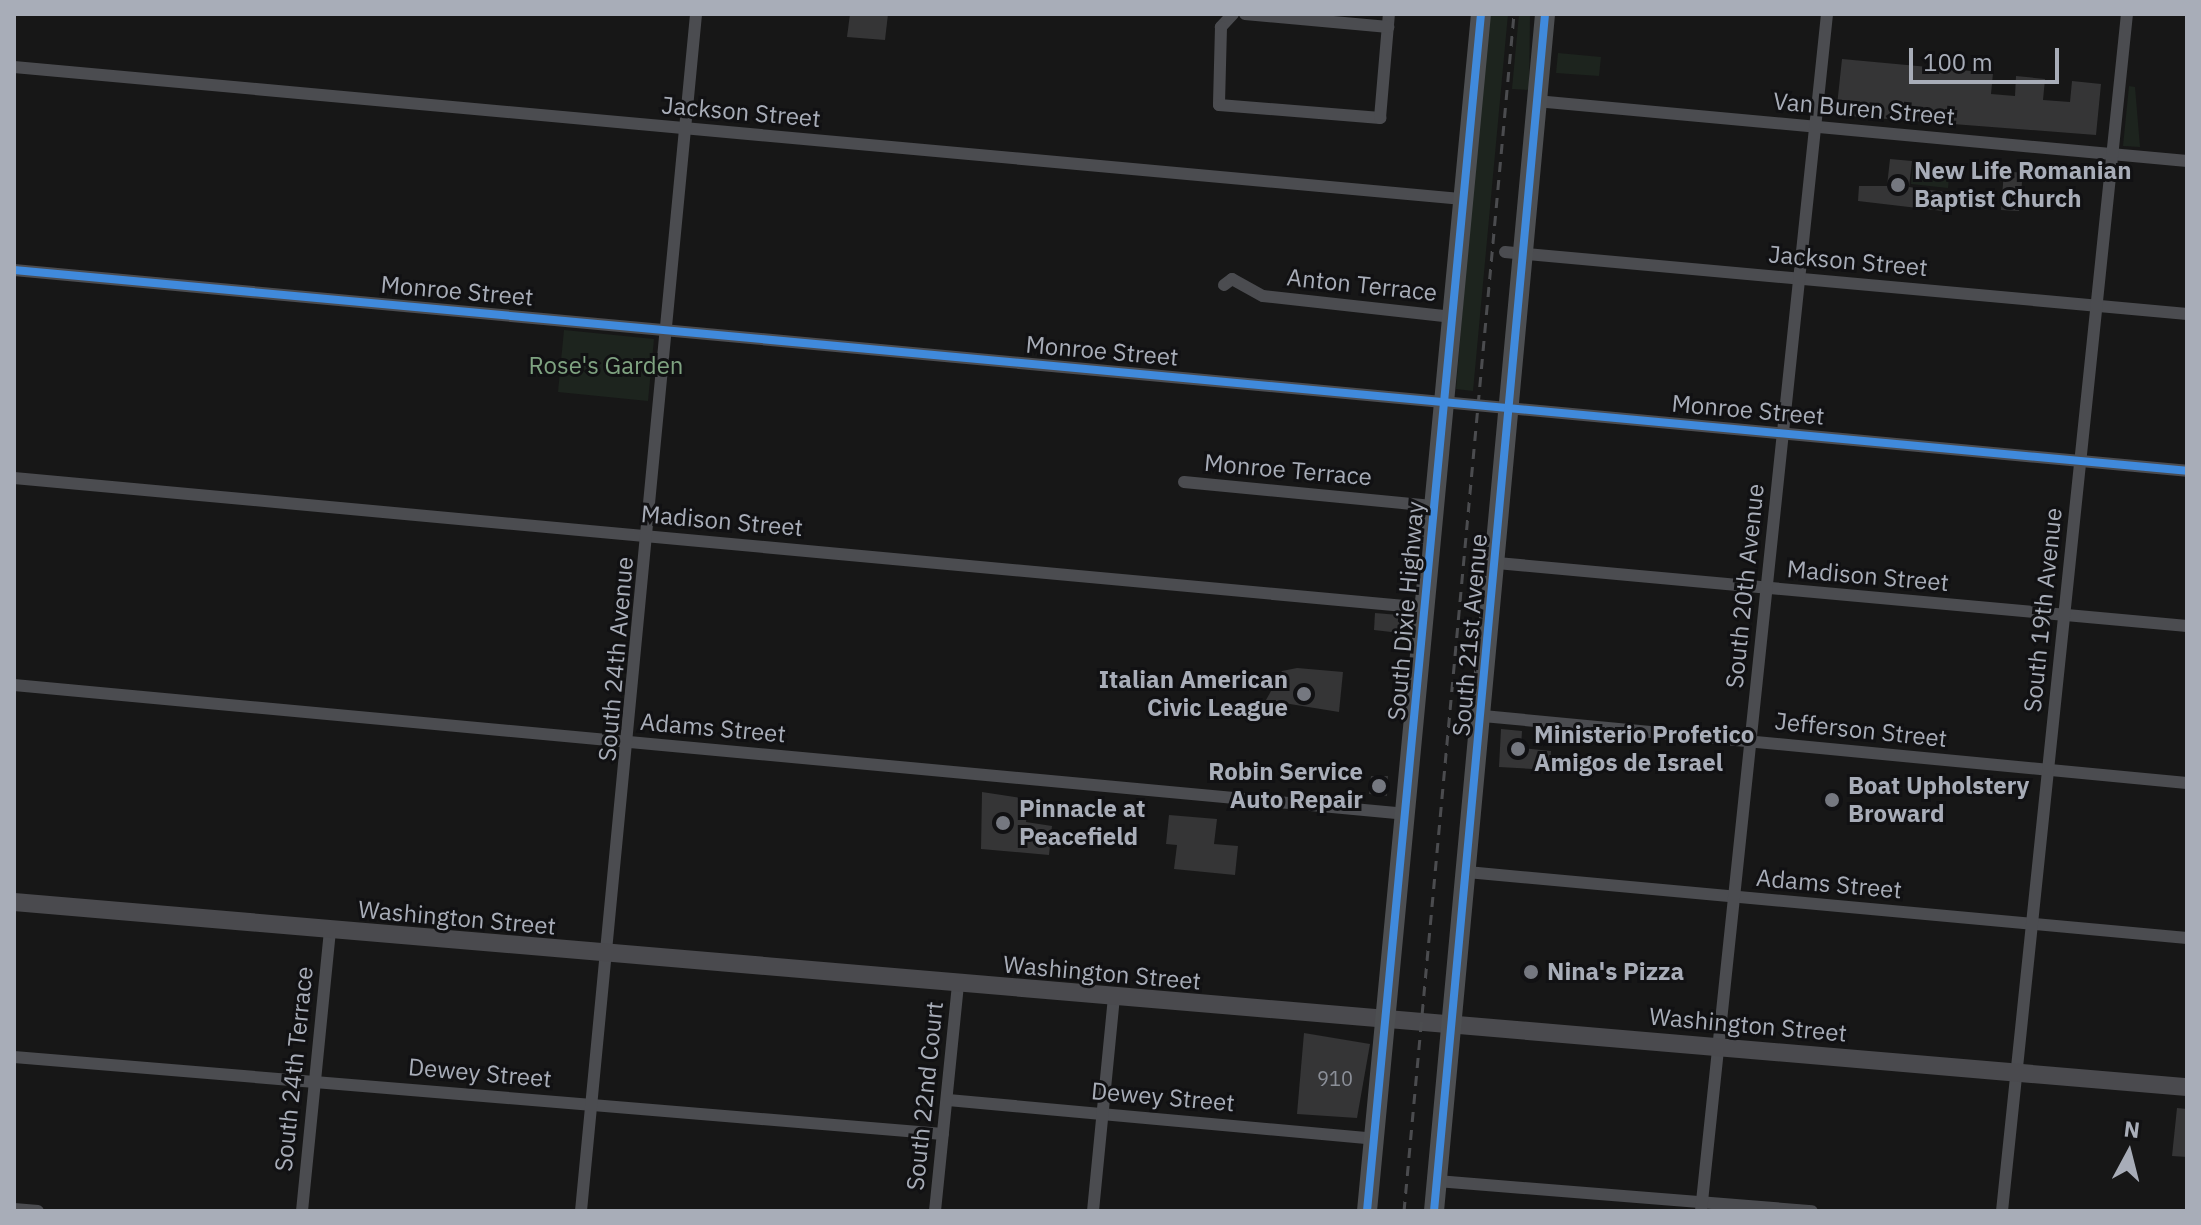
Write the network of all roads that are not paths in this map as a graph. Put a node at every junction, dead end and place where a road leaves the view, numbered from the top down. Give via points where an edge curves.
1 (696, 14) edge
2 (1233, 14) edge
3 (1245, 14) edge
4 (1481, 14) edge
5 (1545, 14) edge
6 (1827, 14) edge
7 (2127, 14) edge
8 (1389, 20) edge
9 (14, 67) edge
10 (1536, 101) junction
11 (1814, 127) junction
12 (685, 129) junction
13 (2115, 155) junction
14 (2187, 161) edge
15 (1463, 199) junction
16 (1514, 253) junction
17 (14, 270) edge
18 (1798, 279) junction
19 (1224, 285) dead end
20 (2098, 306) junction
21 (2187, 314) edge
22 (1453, 317) junction
23 (667, 330) junction
24 (1445, 402) junction
25 (1508, 408) junction
26 (1783, 433) junction
27 (2080, 462) junction
28 (2187, 471) edge
29 (14, 478) edge
30 (1184, 482) dead end
31 (1435, 506) junction
32 (649, 537) junction
33 (1497, 563) junction
34 (1767, 589) junction
35 (1426, 608) junction
36 (2063, 615) junction
37 (2187, 626) edge
38 (14, 685) edge
39 (1483, 716) junction
40 (1751, 741) junction
41 (631, 742) junction
42 (2049, 771) junction
43 (2187, 783) edge
44 (1407, 814) junction
45 (1467, 872) junction
46 (1735, 897) junction
47 (14, 902) edge
48 (2033, 924) junction
49 (330, 931) junction
50 (2187, 938) edge
51 (610, 955) junction
52 (958, 985) junction
53 (1114, 997) junction
54 (1388, 1020) junction
55 (1452, 1024) junction
56 (1720, 1047) junction
57 (14, 1057) edge
58 (2018, 1072) junction
59 (315, 1080) junction
60 (2187, 1087) edge
61 (948, 1100) junction
62 (593, 1105) junction
63 (1103, 1113) junction
64 (943, 1134) junction
65 (1374, 1139) junction
66 (1437, 1181) junction
67 (1702, 1206) edge
68 (14, 1209) edge
69 (38, 1211) edge
70 (302, 1211) edge
71 (581, 1211) edge
72 (935, 1211) edge
73 (1093, 1211) edge
74 (1367, 1211) edge
75 (1434, 1211) edge
76 (1812, 1211) edge
77 (2002, 1211) edge

1 - 12 street, South 24th Avenue
2 - 8 street via 1221,27 1219,105 1380,118
3 - 8 street
4 - 15 main road, South Dixie Highway
5 - 10 main road, South 21st Avenue
6 - 11 street, South 20th Avenue
7 - 13 street, South 19th Avenue
9 - 12 street, Jackson Street
10 - 11 street, Van Buren Street
10 - 16 main road, South 21st Avenue
11 - 13 street, Van Buren Street
11 - 18 street, South 20th Avenue
12 - 15 street, Jackson Street
12 - 23 street, South 24th Avenue
13 - 14 street, Van Buren Street
13 - 20 street, South 19th Avenue
15 - 22 main road, South Dixie Highway
16 - 18 street, Jackson Street
16 - 25 main road, South 21st Avenue
17 - 23 street, Monroe Street
18 - 20 street, Jackson Street
18 - 26 street, South 20th Avenue
19 - 22 street, Anton Terrace via 1232,279 1263,296
20 - 21 street, Jackson Street
20 - 27 street, South 19th Avenue
22 - 24 main road, South Dixie Highway
23 - 24 street, Monroe Street
23 - 32 street, South 24th Avenue
24 - 25 street, Monroe Street
24 - 31 main road, South Dixie Highway
25 - 26 street, Monroe Street
25 - 33 main road, South 21st Avenue
26 - 27 street, Monroe Street
26 - 34 street, South 20th Avenue
27 - 28 street, Monroe Street
27 - 36 street, South 19th Avenue
29 - 32 street, Madison Street
30 - 31 street, Monroe Terrace
31 - 35 main road, South Dixie Highway
32 - 35 street, Madison Street
32 - 41 street, South 24th Avenue
33 - 34 street, Madison Street
33 - 39 main road, South 21st Avenue
34 - 36 street, Madison Street
34 - 40 street, South 20th Avenue
35 - 44 main road, South Dixie Highway
36 - 37 street, Madison Street
36 - 42 street, South 19th Avenue
38 - 41 street, Adams Street
39 - 40 street, Jefferson Street
39 - 45 main road, South 21st Avenue
40 - 42 street, Jefferson Street
40 - 46 street, South 20th Avenue
41 - 44 street, Adams Street
41 - 51 street, South 24th Avenue
42 - 43 street, Jefferson Street
42 - 48 street, South 19th Avenue
44 - 54 main road, South Dixie Highway
45 - 46 street, Adams Street
45 - 55 main road, South 21st Avenue
46 - 48 street, Adams Street
46 - 56 street, South 20th Avenue
47 - 49 street, Washington Street
48 - 50 street, Adams Street
48 - 58 street, South 19th Avenue
49 - 51 street, Washington Street
49 - 59 street, South 24th Terrace
51 - 52 street, Washington Street
51 - 62 street, South 24th Avenue
52 - 53 street, Washington Street
52 - 61 street, South 22nd Court
53 - 54 street, Washington Street
53 - 63 street
54 - 55 street, Washington Street
54 - 65 main road, South Dixie Highway
55 - 56 street, Washington Street
55 - 66 main road, South 21st Avenue
56 - 58 street, Washington Street
56 - 67 street, South 20th Avenue
57 - 59 street, Dewey Street
58 - 60 street, Washington Street
58 - 77 street, South 19th Avenue
59 - 62 street, Dewey Street
59 - 70 street, South 24th Terrace
61 - 63 street, Dewey Street
61 - 64 street, South 22nd Court
62 - 64 street, Dewey Street
62 - 71 street, South 24th Avenue
63 - 65 street, Dewey Street
63 - 73 street
64 - 72 street, South 22nd Court
65 - 74 main road, South Dixie Highway
66 - 67 street
66 - 75 main road, South 21st Avenue
67 - 76 street
68 - 69 street

